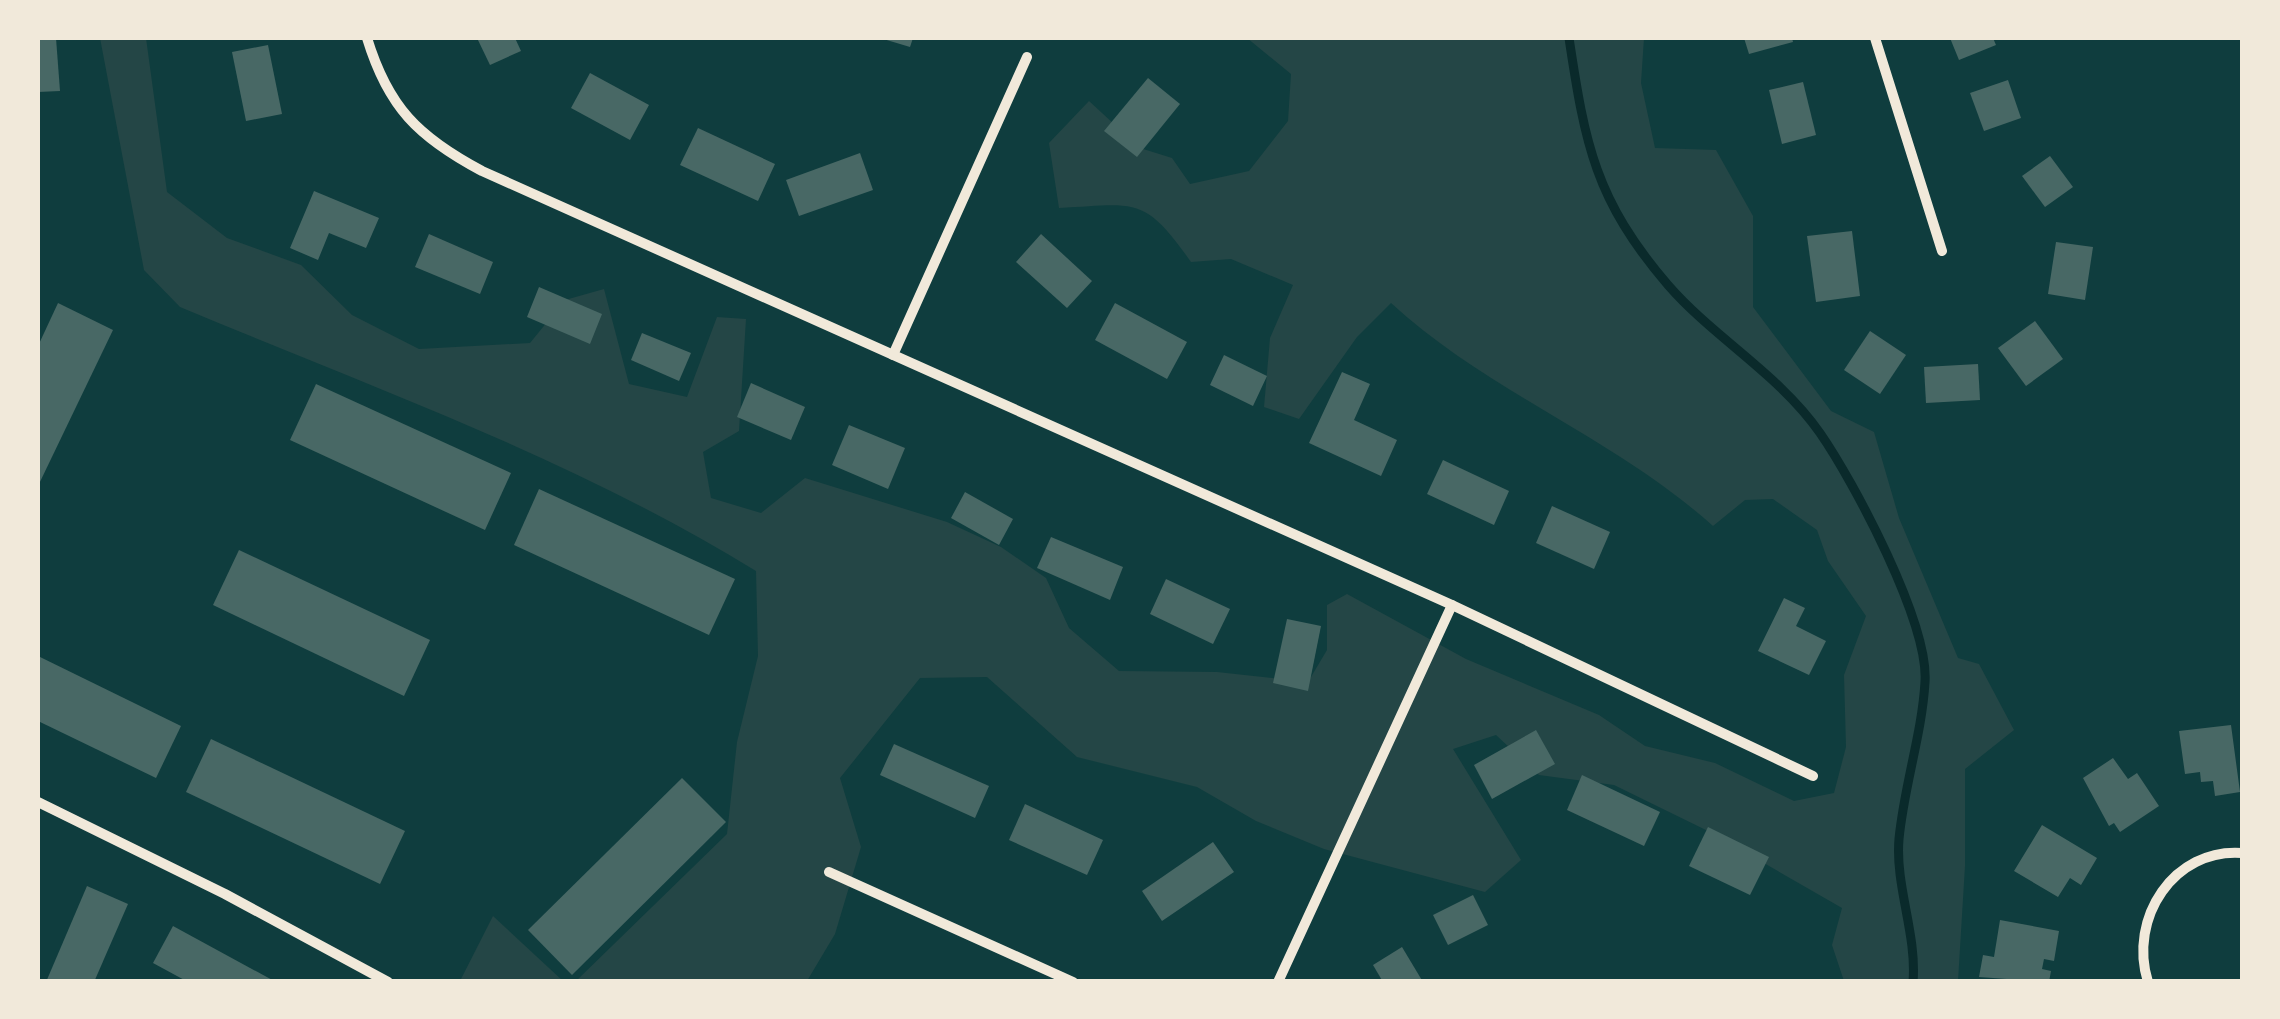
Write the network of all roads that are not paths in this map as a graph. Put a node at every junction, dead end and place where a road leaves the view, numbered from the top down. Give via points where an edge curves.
1 (367, 38) edge
2 (1876, 38) edge
3 (1027, 57) dead end
4 (1942, 251) dead end
5 (893, 355) junction
6 (1452, 605) junction
7 (1813, 776) dead end
8 (38, 802) edge
9 (2242, 853) edge
10 (829, 872) dead end
11 (388, 982) edge
12 (1073, 982) edge
13 (1278, 982) edge
14 (2148, 982) edge

1 - 5 street via 380,80 410,122 440,148
2 - 4 street
3 - 5 street
5 - 6 street
6 - 7 street
6 - 13 street
8 - 11 street
9 - 14 street via 2193,860 2160,893 2151,908
10 - 12 street

